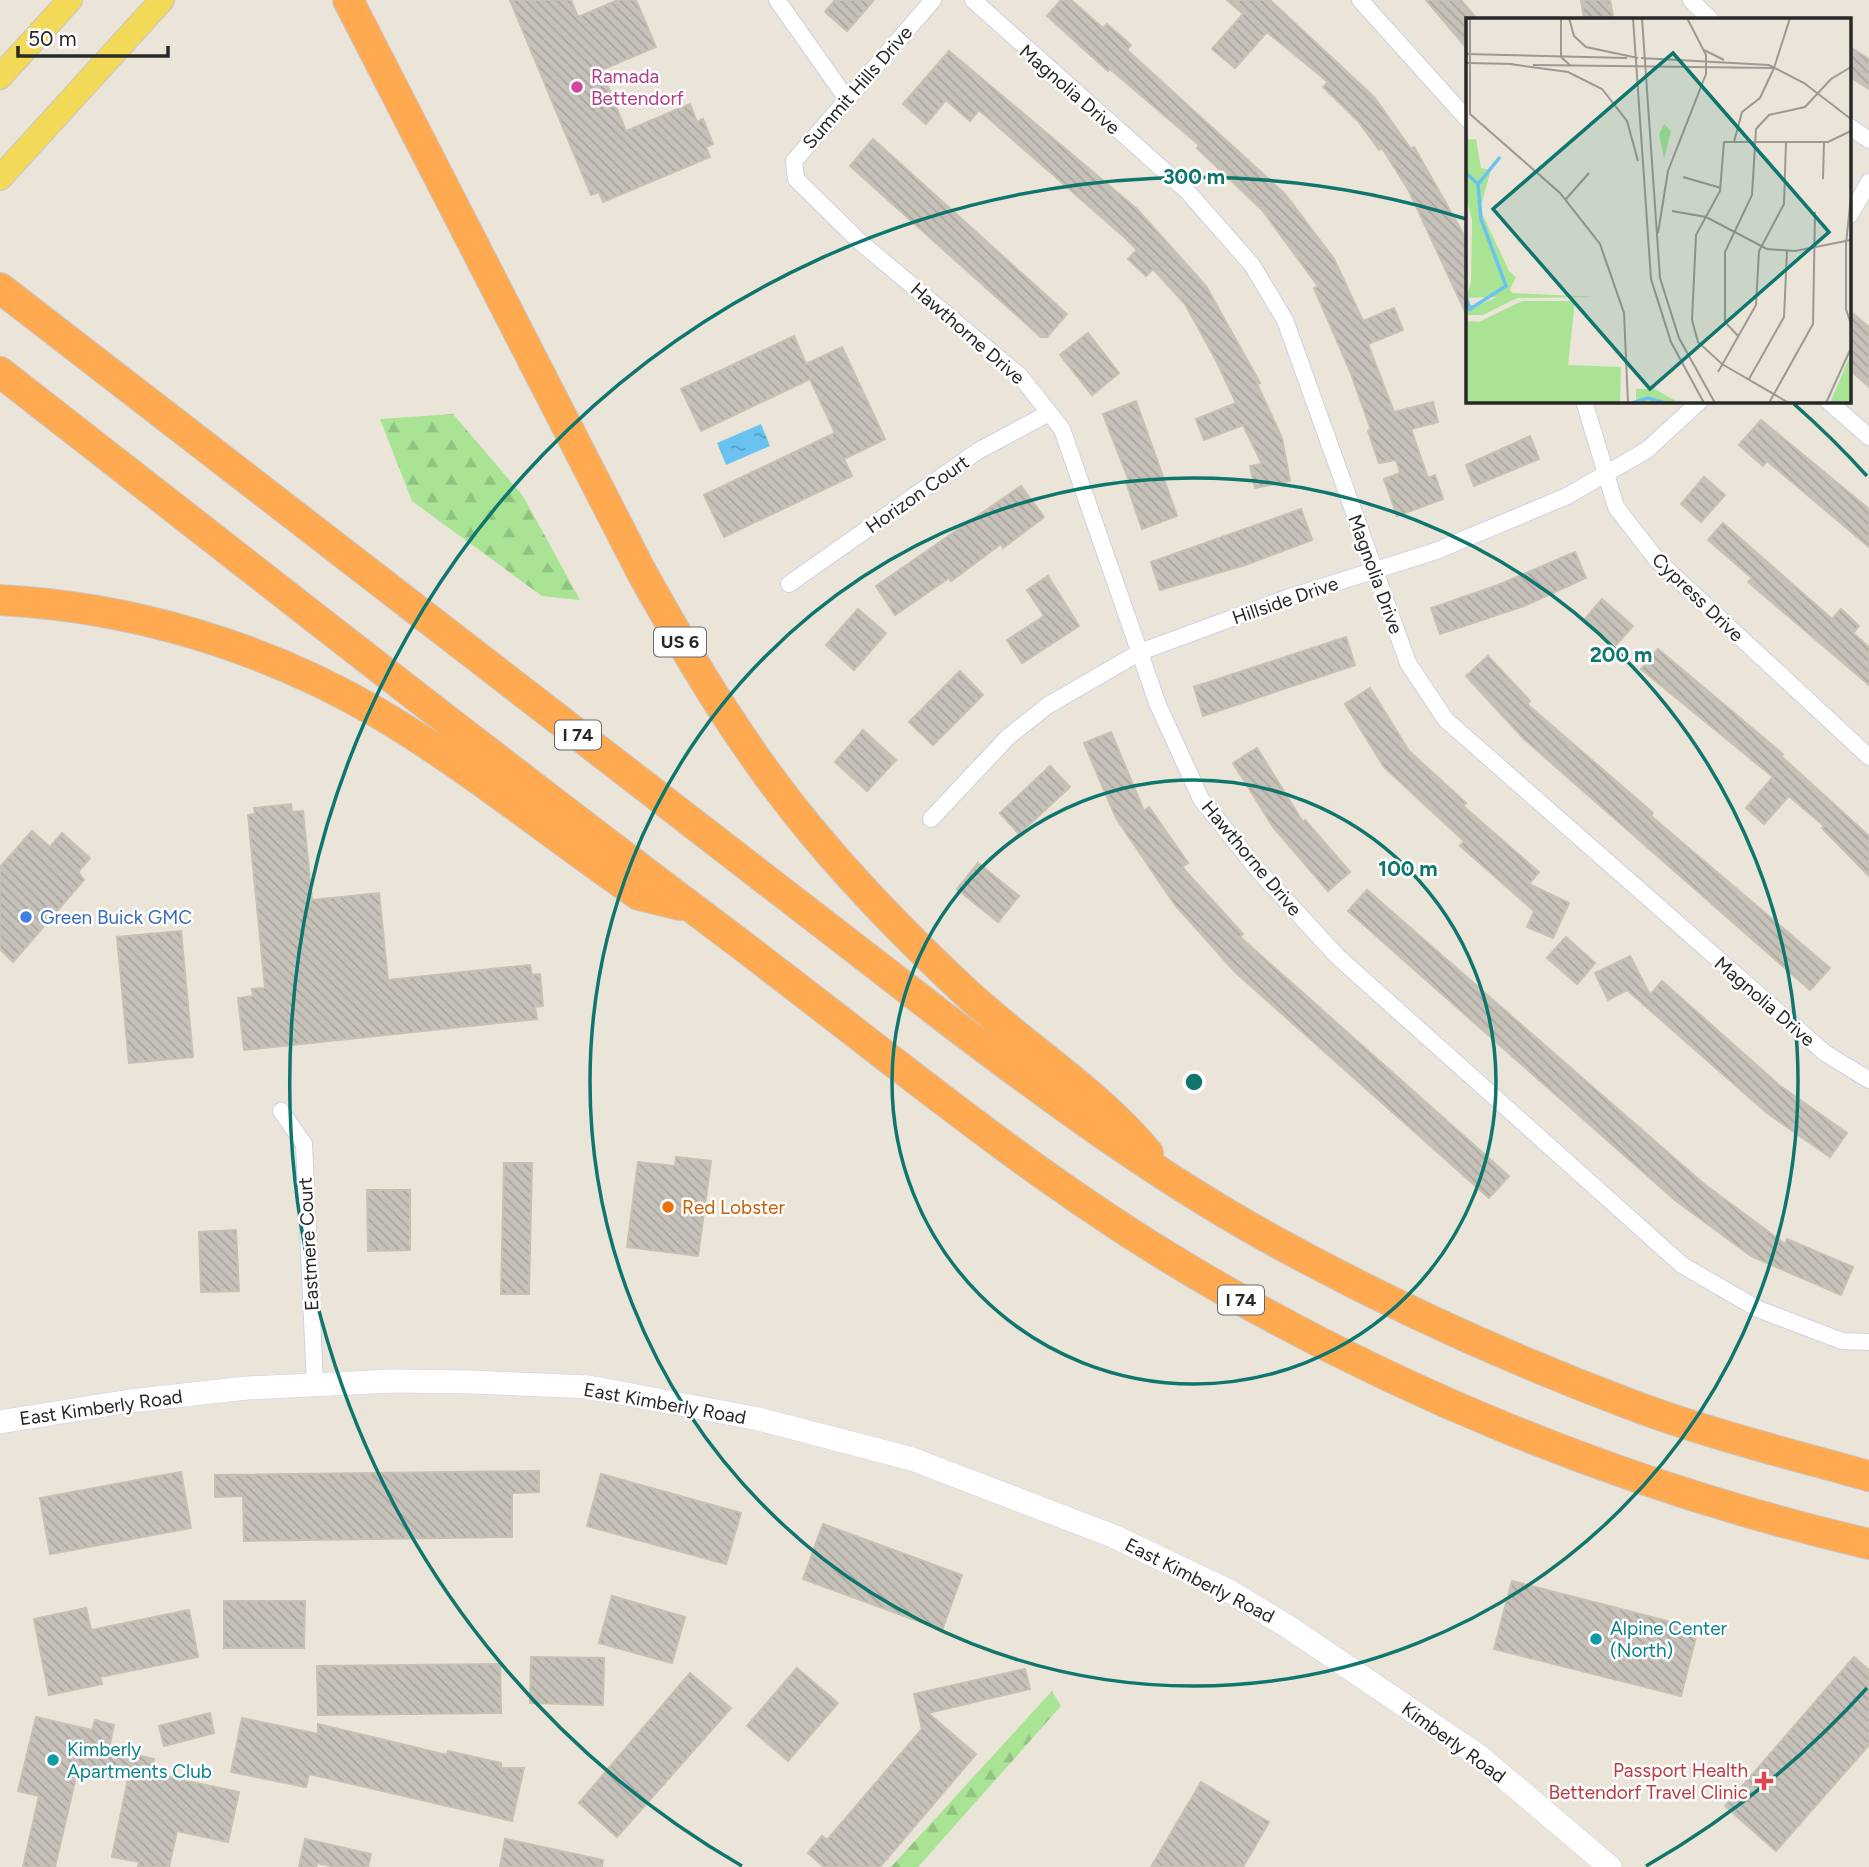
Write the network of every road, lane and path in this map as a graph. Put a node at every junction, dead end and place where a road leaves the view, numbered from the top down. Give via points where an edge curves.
1 (70, 0) edge
2 (162, 0) edge
3 (348, 0) edge
4 (777, 0) edge
5 (933, 0) edge
6 (973, 0) edge
7 (1360, 0) edge
8 (1690, 0) edge
9 (1709, 18) edge
10 (0, 77) edge
11 (847, 99) junction
12 (1466, 118) edge
13 (1852, 128) edge
14 (1869, 140) edge
15 (0, 178) edge
16 (796, 179) joint
17 (1869, 182) edge
18 (1852, 212) edge
19 (0, 288) edge
20 (0, 372) edge
21 (1584, 402) edge
22 (1699, 402) edge
23 (1829, 402) edge
24 (1049, 413) junction
25 (1869, 437) edge
26 (1606, 473) junction
27 (1374, 571) junction
28 (789, 584) dead end
29 (0, 600) edge
30 (1140, 652) junction
31 (1869, 757) edge
32 (931, 819) dead end
33 (691, 907) junction
34 (1869, 1080) edge
35 (281, 1111) dead end
36 (1164, 1173) junction
37 (1869, 1342) edge
38 (315, 1384) junction
39 (0, 1422) edge
40 (1869, 1476) edge
41 (1869, 1544) edge
42 (1290, 1628) joint
43 (1611, 1867) edge

1 - 10 main road
2 - 15 main road
3 - 36 highway, US 6 via 641,571 678,639 757,760 818,839 917,946 1017,1038 1120,1120
4 - 11 street
5 - 11 street, Summit Hills Drive
6 - 27 street, Magnolia Drive via 1187,191 1252,264 1285,320
7 - 12 street
8 - 9 street
11 - 16 street, Summit Hills Drive via 794,161
13 - 14 street
16 - 24 street, Hawthorne Drive via 859,241 1020,376
17 - 18 street
19 - 36 highway, I 74 via 945,1018 1082,1120
20 - 33 highway, I 74
21 - 26 street, Cypress Drive
22 - 26 street, Hillside Drive via 1647,450
23 - 25 street
24 - 28 street, Horizon Court via 978,451
24 - 30 street, Hawthorne Drive via 1062,429
26 - 27 street, Hillside Drive via 1555,501 1436,551
26 - 31 street, Cypress Drive via 1616,508 1657,560
27 - 30 street, Hillside Drive
27 - 34 street, Magnolia Drive via 1408,663 1446,720 1825,1053
29 - 33 highway via 70,604 125,615 258,657 418,738 639,895
30 - 32 street, Hillside Drive via 1047,706 1008,737
30 - 37 street, Hawthorne Drive via 1200,799 1256,869 1338,957 1682,1265 1758,1309 1842,1341
33 - 41 highway, I 74 via 1045,1175 1166,1255 1296,1330 1399,1382 1588,1461 1702,1499
35 - 38 street, Eastmere Court via 304,1144
36 - 40 highway, I 74 via 1267,1237 1497,1350 1633,1406
38 - 39 main road, East Kimberly Road via 130,1401
38 - 42 main road, East Kimberly Road via 393,1381 589,1387 795,1428 912,1459 1012,1494 1231,1592
42 - 43 main road, Kimberly Road via 1479,1756

